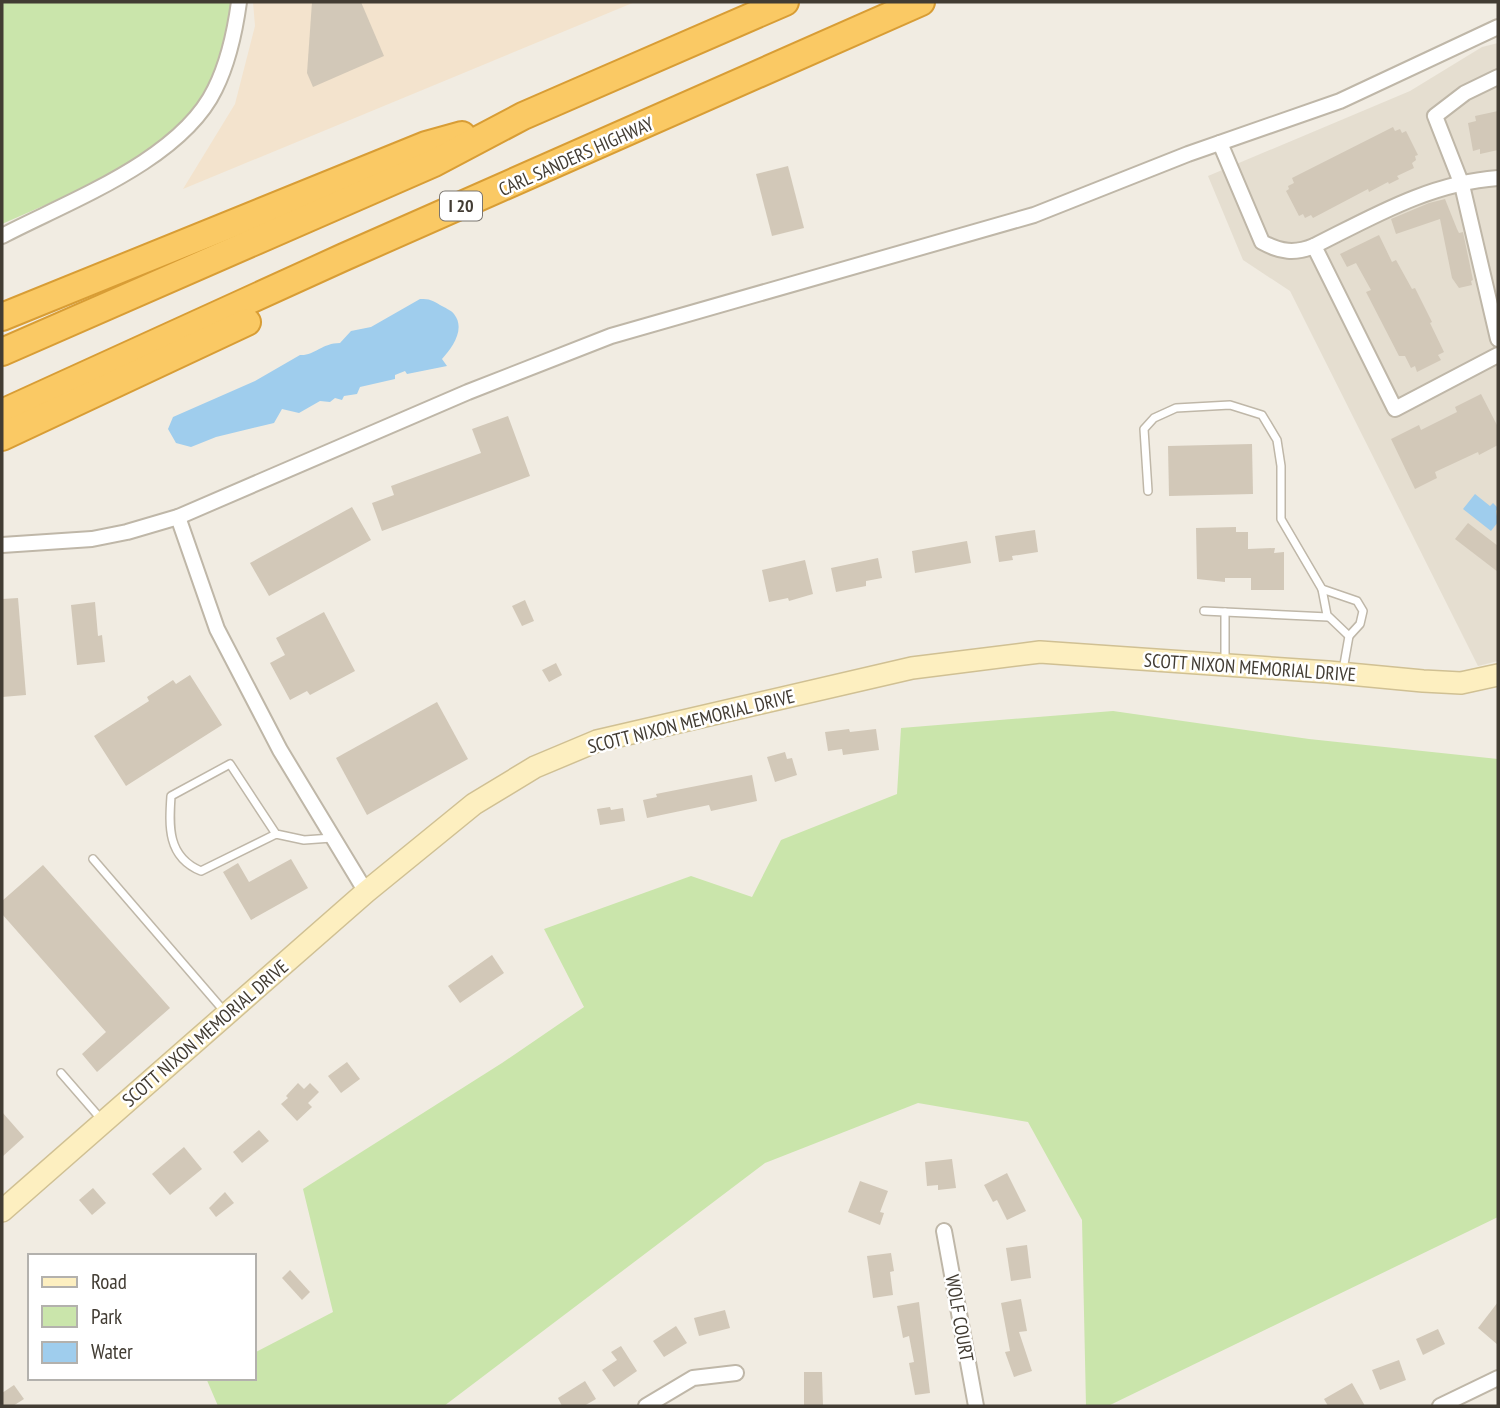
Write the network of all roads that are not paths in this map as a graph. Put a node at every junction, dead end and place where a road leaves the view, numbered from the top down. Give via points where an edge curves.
1 (239, 2) edge
2 (785, 2) edge
3 (921, 2) edge
4 (1498, 27) edge
5 (1498, 77) edge
6 (523, 116) junction
7 (1220, 143) junction
8 (1498, 178) edge
9 (1461, 182) junction
10 (2, 236) edge
11 (1314, 246) junction
12 (344, 257) junction
13 (2, 317) edge
14 (1498, 339) edge
15 (2, 352) edge
16 (1498, 355) edge
17 (2, 413) edge
18 (2, 438) edge
19 (1148, 491) dead end
20 (178, 517) junction
21 (2, 545) edge
22 (1322, 589) junction
23 (1204, 611) dead end
24 (1225, 612) junction
25 (1328, 617) junction
26 (1349, 636) junction
27 (1225, 665) junction
28 (1342, 674) junction
29 (1498, 676) edge
30 (276, 834) junction
31 (333, 838) junction
32 (93, 859) dead end
33 (366, 892) junction
34 (227, 1014) junction
35 (61, 1073) dead end
36 (104, 1122) junction
37 (2, 1211) edge
38 (944, 1231) dead end
39 (736, 1373) dead end
40 (1498, 1378) edge
41 (646, 1406) edge
42 (976, 1406) edge
43 (1440, 1406) edge

1 - 10 street via 215,89 181,134 139,165
2 - 6 highway, I 20
3 - 12 highway, CARL SANDERS HIGHWAY / I 20
4 - 7 street via 1340,101
5 - 9 street via 1465,93 1435,116
6 - 13 highway via 426,145
6 - 15 highway, I 20 via 434,163
7 - 11 street via 1262,242 1286,252
7 - 20 street via 1034,215 611,336
8 - 9 street
9 - 11 street via 1385,209
9 - 14 street
11 - 16 street via 1395,409
12 - 17 highway, CARL SANDERS HIGHWAY / I 20
12 - 18 highway via 314,291
19 - 22 lane via 1144,429 1154,418 1176,408 1230,405 1262,415 1277,440 1281,519
20 - 21 street via 92,539
20 - 31 street via 217,629 280,750
22 - 25 lane
22 - 26 lane via 1357,601 1363,611 1360,624
23 - 24 lane
24 - 25 lane
24 - 27 lane
25 - 26 lane
26 - 28 lane
27 - 28 main road, SCOTT NIXON MEMORIAL DRIVE
27 - 33 main road, SCOTT NIXON MEMORIAL DRIVE via 1040,652 912,668 597,741 535,767 474,804
28 - 29 main road, SCOTT NIXON MEMORIAL DRIVE via 1461,683
30 - 30 lane via 201,871 189,866 175,847 169,827 172,796 230,764
30 - 31 lane via 304,840
31 - 33 street
32 - 34 lane
33 - 34 main road, SCOTT NIXON MEMORIAL DRIVE
34 - 36 main road, SCOTT NIXON MEMORIAL DRIVE
35 - 36 lane
36 - 37 main road, SCOTT NIXON MEMORIAL DRIVE
38 - 42 street, WOLF COURT
39 - 41 street via 693,1378
40 - 43 street

